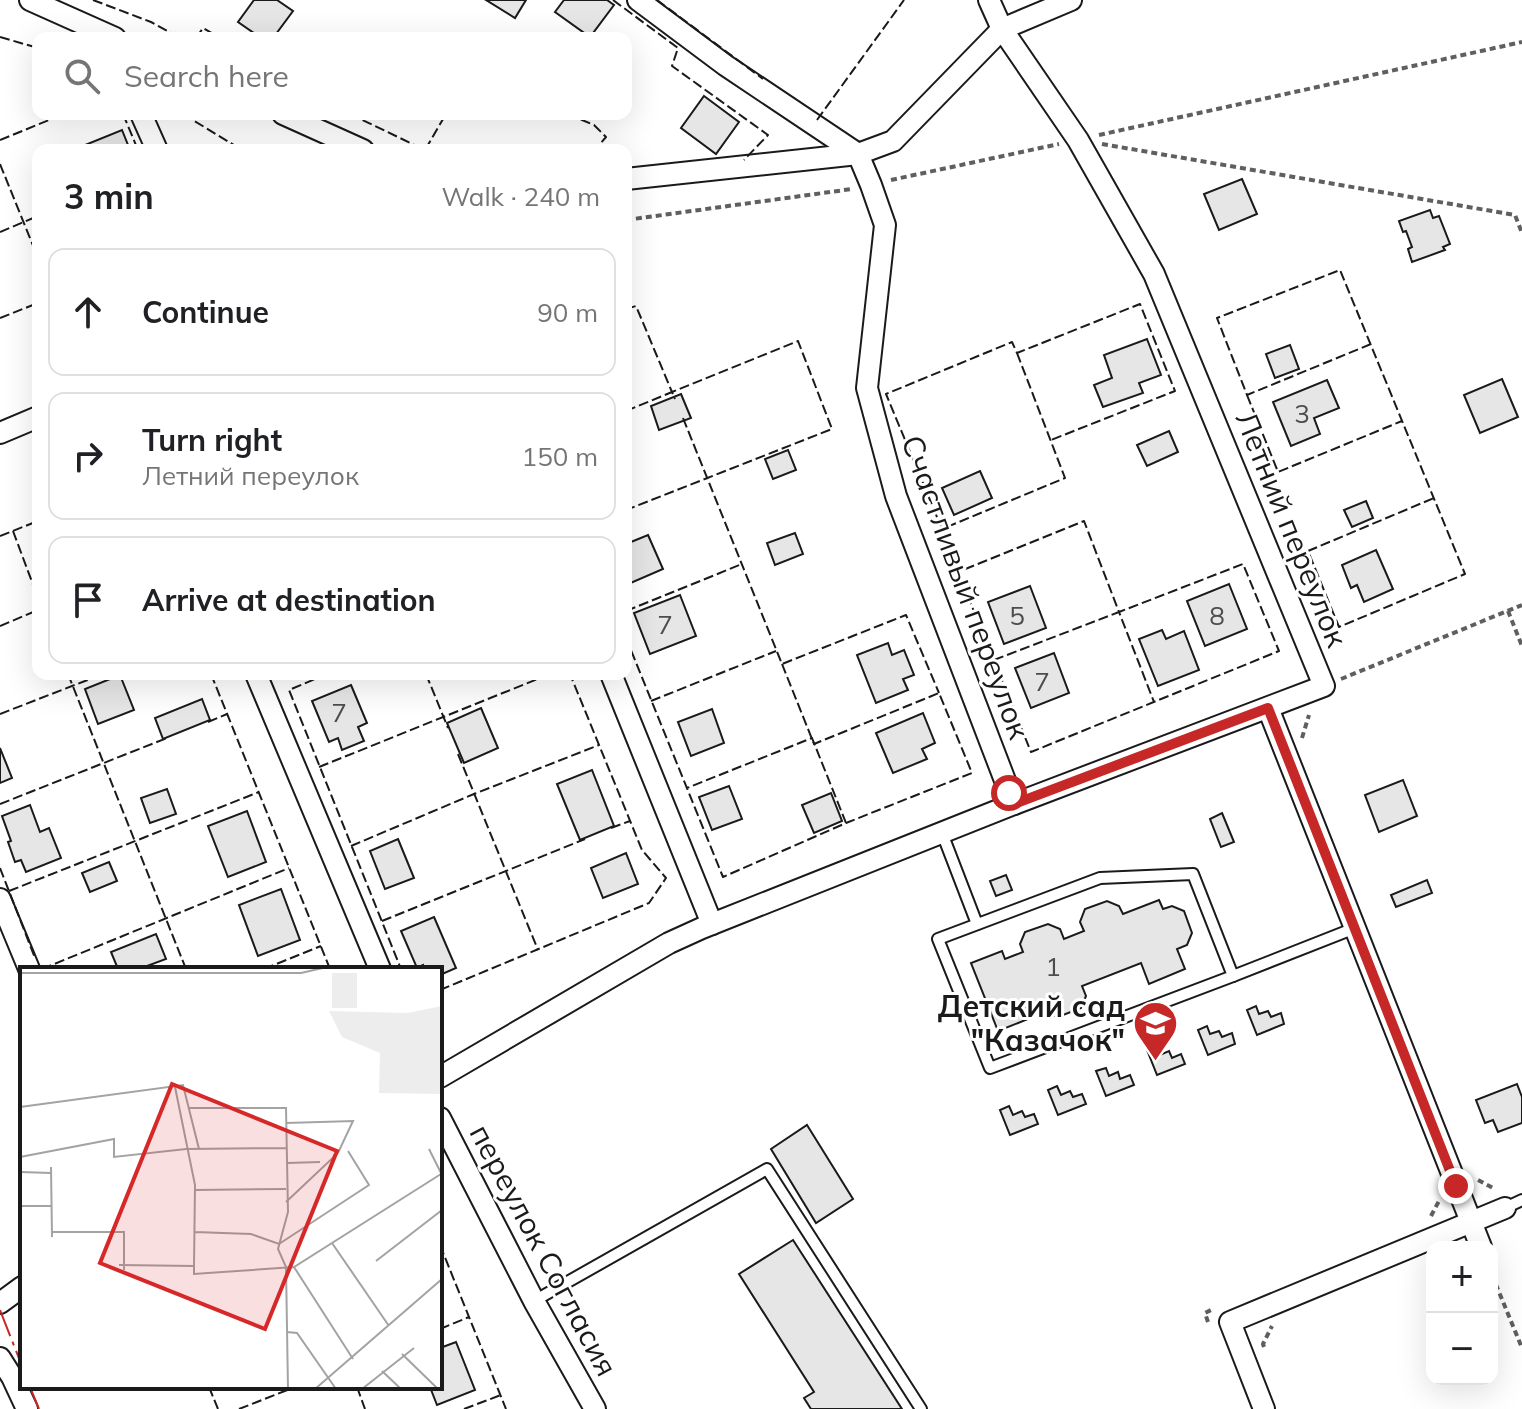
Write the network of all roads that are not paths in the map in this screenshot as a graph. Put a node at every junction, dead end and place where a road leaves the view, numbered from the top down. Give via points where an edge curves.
1 (30, 0) edge
2 (638, 0) edge
3 (989, 0) edge
4 (1071, 0) edge
5 (1002, 29) junction
6 (102, 32) edge
7 (144, 120) edge
8 (296, 120) edge
9 (154, 144) edge
10 (350, 144) edge
11 (858, 154) junction
12 (632, 178) edge
13 (32, 420) edge
14 (0, 433) edge
15 (259, 680) edge
16 (613, 680) edge
17 (1268, 708) junction
18 (1014, 804) junction
19 (942, 833) junction
20 (0, 899) edge
21 (712, 924) junction
22 (977, 924) junction
23 (1355, 928) junction
24 (28, 967) edge
25 (379, 967) edge
26 (1233, 976) junction
27 (442, 1076) edge
28 (442, 1122) edge
29 (1513, 1204) edge
30 (1471, 1222) junction
31 (1479, 1241) edge
32 (20, 1288) edge
33 (534, 1301) junction
34 (0, 1303) edge
35 (0, 1358) edge
36 (17, 1373) edge
37 (21, 1389) edge
38 (27, 1409) edge
39 (595, 1409) edge
40 (921, 1409) edge
41 (1264, 1409) edge

1 - 6 street
2 - 11 street
3 - 5 street, Летний переулок
4 - 5 street
5 - 11 street via 893,141
5 - 17 street, Летний переулок via 1078,140 1154,274 1324,686
7 - 9 street
8 - 10 street
11 - 12 street
11 - 18 street, Счастливый переулок via 885,225 867,388 896,496
13 - 14 street
15 - 25 street
16 - 21 street
17 - 18 street, Летний переулок
17 - 23 street
18 - 19 street, Летний переулок
19 - 21 street, Летний переулок
19 - 22 lane
20 - 24 street
21 - 27 street, Летний переулок via 669,943
22 - 26 lane via 1100,878 1193,874
22 - 26 lane via 938,939 990,1068
23 - 26 lane
23 - 30 street
28 - 33 street, переулок Согласия
29 - 30 street
30 - 31 street
30 - 41 street via 1230,1322
32 - 34 street
33 - 39 street, переулок Согласия
33 - 40 lane via 767,1169
35 - 36 street
37 - 38 street

